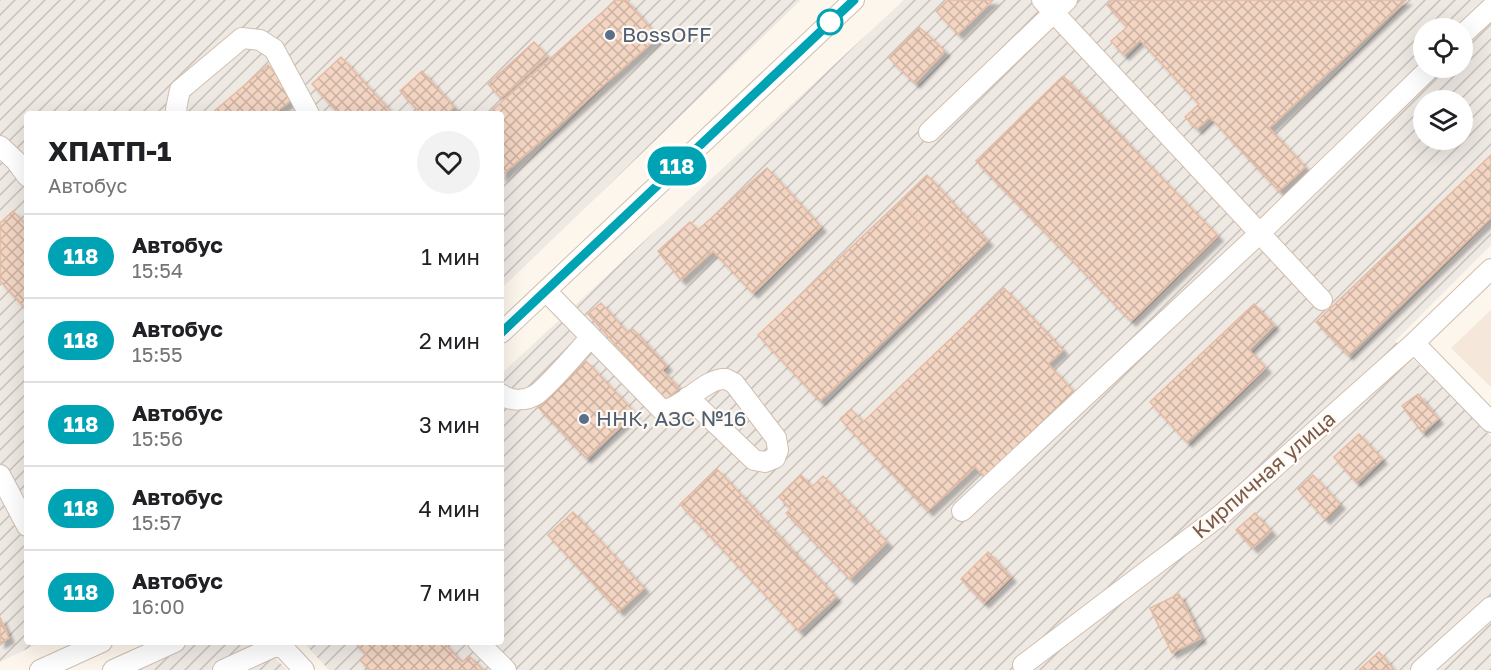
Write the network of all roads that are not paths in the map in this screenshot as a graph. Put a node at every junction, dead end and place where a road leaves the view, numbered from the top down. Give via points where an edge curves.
1 (854, 0) edge
2 (1054, 4) edge
3 (1491, 8) edge
4 (1473, 25) edge
5 (1420, 78) edge
6 (176, 111) edge
7 (307, 111) edge
8 (929, 132) dead end
9 (0, 146) edge
10 (24, 172) edge
11 (1260, 233) junction
12 (1491, 269) edge
13 (546, 291) junction
14 (1322, 300) dead end
15 (504, 330) edge
16 (591, 338) junction
17 (1414, 343) junction
18 (504, 397) edge
19 (688, 397) junction
20 (1491, 422) edge
21 (0, 475) edge
22 (962, 511) dead end
23 (24, 520) edge
24 (1491, 607) edge
25 (92, 645) edge
26 (167, 645) edge
27 (275, 645) edge
28 (281, 645) edge
29 (481, 645) edge
30 (1023, 665) dead end
31 (40, 670) edge
32 (113, 670) edge
33 (224, 670) edge
34 (304, 670) edge
35 (506, 670) edge
36 (1421, 670) edge

1 - 13 street
2 - 8 street
2 - 11 street
3 - 4 street
5 - 11 street
6 - 7 street via 180,90 242,38 260,40 274,49
9 - 10 street
11 - 14 street
11 - 22 street
12 - 17 street, Кирпичная улица
13 - 15 street
13 - 16 street
16 - 18 street via 535,395 520,400
16 - 19 street via 662,410
17 - 20 street
17 - 30 street, Кирпичная улица via 1222,514
19 - 19 street via 715,381 725,379 734,383 776,438 775,458 765,462 754,460
21 - 23 street
24 - 36 street
25 - 31 street
26 - 32 street
27 - 33 street
28 - 34 street
29 - 35 street

